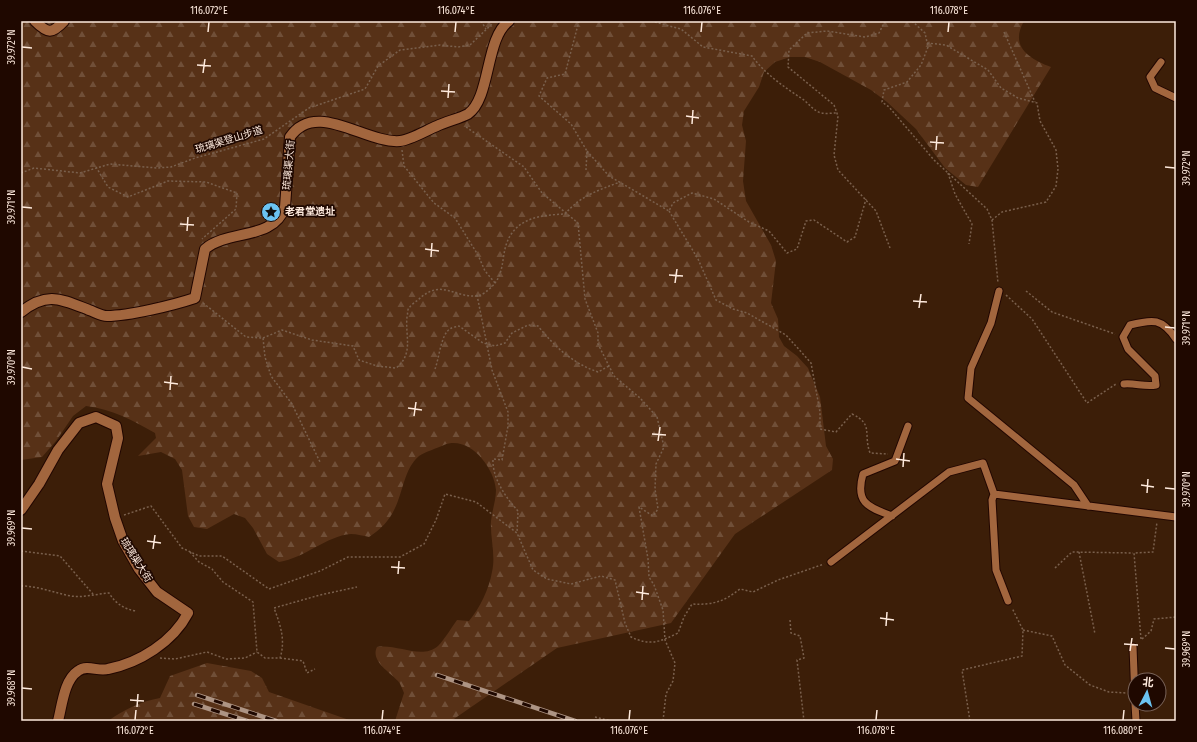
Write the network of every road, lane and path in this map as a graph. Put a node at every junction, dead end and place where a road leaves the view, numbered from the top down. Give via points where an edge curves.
1 (35, 21) edge
2 (64, 21) edge
3 (481, 21) edge
4 (496, 21) edge
5 (509, 21) edge
6 (579, 21) edge
7 (651, 21) edge
8 (885, 21) edge
9 (912, 21) edge
10 (486, 29) junction
11 (1004, 32) dead end
12 (927, 43) junction
13 (1162, 62) dead end
14 (1176, 98) edge
15 (1034, 102) junction
16 (837, 113) junction
17 (454, 118) junction
18 (400, 141) junction
19 (587, 151) junction
20 (96, 168) junction
21 (586, 170) dead end
22 (947, 172) junction
23 (21, 173) edge
24 (620, 182) junction
25 (866, 199) junction
26 (669, 211) junction
27 (565, 214) junction
28 (992, 220) junction
29 (969, 244) dead end
30 (890, 248) dead end
31 (205, 249) junction
32 (496, 284) junction
33 (999, 291) junction
34 (1026, 291) dead end
35 (477, 295) junction
36 (195, 298) junction
37 (21, 312) edge
38 (1123, 337) junction
39 (263, 338) junction
40 (1176, 339) edge
41 (488, 344) junction
42 (609, 366) junction
43 (435, 368) dead end
44 (1124, 384) joint
45 (908, 426) dead end
46 (898, 454) junction
47 (320, 462) dead end
48 (994, 494) junction
49 (1088, 506) junction
50 (21, 510) edge
51 (1157, 515) junction
52 (892, 516) junction
53 (1176, 517) edge
54 (115, 518) junction
55 (517, 533) junction
56 (21, 551) edge
57 (189, 551) junction
58 (1079, 552) junction
59 (1134, 553) junction
60 (831, 562) joint
61 (1055, 568) dead end
62 (21, 586) edge
63 (357, 587) dead end
64 (93, 594) junction
65 (1008, 601) joint
66 (136, 611) dead end
67 (1176, 617) edge
68 (790, 620) dead end
69 (1023, 630) junction
70 (1095, 634) dead end
71 (1141, 639) junction
72 (665, 640) junction
73 (1133, 647) joint
74 (257, 652) junction
75 (280, 658) junction
76 (154, 659) dead end
77 (315, 670) dead end
78 (1134, 672) edge
79 (1127, 693) edge
80 (595, 717) dead end
81 (22, 721) edge
82 (28, 721) edge
83 (58, 721) edge
84 (611, 721) edge
85 (663, 721) edge
86 (804, 721) edge
87 (970, 721) edge

1 - 2 street via 50,32 56,30
3 - 10 path
4 - 10 path, 琉璃渠登山步道
5 - 17 street via 504,24 498,35 478,101 468,114
6 - 19 path via 565,74 547,78 540,96 571,124
7 - 16 path via 681,29 703,47 752,56 759,66 790,92 803,99 810,108 822,113
8 - 16 path via 879,33 865,36 827,31 807,33 789,50 788,67 834,105
9 - 12 path via 925,32
10 - 20 path, 琉璃渠登山步道 via 470,45 458,48 440,45 400,50 378,66 365,89 310,108 264,139 171,167 110,164
11 - 15 path
12 - 15 path via 946,45 988,70 1001,88 1018,98
12 - 22 path via 921,66 907,82 884,90 882,102
13 - 14 street via 1150,77 1155,88
15 - 28 path via 1037,103 1040,121 1056,150 1056,186 1046,202 1002,212
16 - 25 path via 834,155 838,170
17 - 18 street
17 - 27 path via 524,167 542,193
18 - 31 street, 琉璃渠大街 via 374,137 334,124 303,124 290,137 283,214 270,228 226,239
18 - 32 path via 404,166 434,203 455,218 485,271
19 - 21 path
19 - 24 path via 609,176
20 - 23 path, 琉璃渠登山步道 via 80,173 34,168
20 - 31 path via 108,186 128,197 168,181 206,182 237,192 236,209 202,238
22 - 28 path via 987,209
22 - 29 path via 955,194 972,224
24 - 26 path
24 - 27 path via 590,193
25 - 26 path via 855,237 847,242 814,220 806,221 797,248 787,253 769,231 714,199 692,193 673,203
25 - 30 path via 876,211
26 - 46 path via 698,259 716,300 747,313 786,335 811,363 820,412 820,429 836,432 852,414 863,419 868,429 870,453
27 - 32 path via 543,215 525,222 512,232 505,247 502,270
27 - 42 path via 578,224 585,299 598,333 598,344
28 - 33 path
31 - 36 street
32 - 35 path via 482,295
33 - 44 path via 1010,297 1032,319 1087,402 1116,384
33 - 49 street via 991,323 971,368 968,398 1074,485
34 - 38 path via 1052,312
35 - 39 path via 443,289 428,291 408,309 408,348 404,362 396,368 377,366 359,360 353,346 312,340 282,330
35 - 41 path
36 - 37 street via 104,316 66,301 43,298
36 - 39 path via 246,337
38 - 40 street via 1130,325 1149,320 1168,326
38 - 44 street via 1128,349 1155,376 1157,382 1156,385 1146,386 1137,383
39 - 47 path via 271,376 292,404
41 - 42 path via 495,346 505,343 512,333 528,325 538,326 560,351 583,366 598,372
41 - 43 path via 459,326 450,328 444,335
41 - 55 path via 492,370 508,412 502,460 493,460 492,470 508,499 518,511
42 - 72 path via 614,376 640,398 656,417 664,447 656,464 655,489 658,509 653,516 639,507 649,577 662,610
45 - 46 street
46 - 52 street via 895,460 863,474 860,490 863,500 869,507
48 - 49 street
48 - 52 street via 983,463 949,472
48 - 65 street via 992,500 996,570
49 - 51 street
50 - 54 street, 琉璃渠大街 via 62,445 80,423 96,417 116,426 118,438 106,484
51 - 53 street
51 - 59 path via 1154,552
52 - 60 street
54 - 57 path via 151,506 182,548
54 - 83 street, 琉璃渠大街 via 123,541 157,592 188,613 182,625 159,648 107,670 87,668 78,671 68,683
55 - 57 path via 476,502 445,494 424,544 400,557 348,557 320,571 269,589 222,556 199,556
55 - 72 path via 533,570 547,579 571,584 601,576 615,580 624,623 631,637 645,644
56 - 64 path via 60,556
57 - 74 path via 198,562 212,569 223,582 253,602
58 - 59 path
58 - 61 path via 1072,552
58 - 70 path
59 - 71 path
60 - 72 path via 778,580 753,592 740,589 727,599 709,605 692,604 678,633
62 - 64 path via 33,586 72,596 83,597
63 - 75 path via 274,608 282,631 283,649
64 - 66 path via 109,593 113,600 125,609
65 - 69 path
67 - 71 path via 1154,619 1150,631
68 - 86 path via 790,633 800,636 804,658 797,660
69 - 79 path via 1052,636 1065,665 1090,685 1109,692
69 - 87 path via 1022,656 962,670
71 - 73 path
72 - 85 path via 675,662 673,681 666,694
73 - 78 street
74 - 75 path via 265,658
74 - 76 path via 245,658 226,659 207,652 175,659
75 - 77 path via 303,661 307,673
80 - 84 path
81 - 82 path

